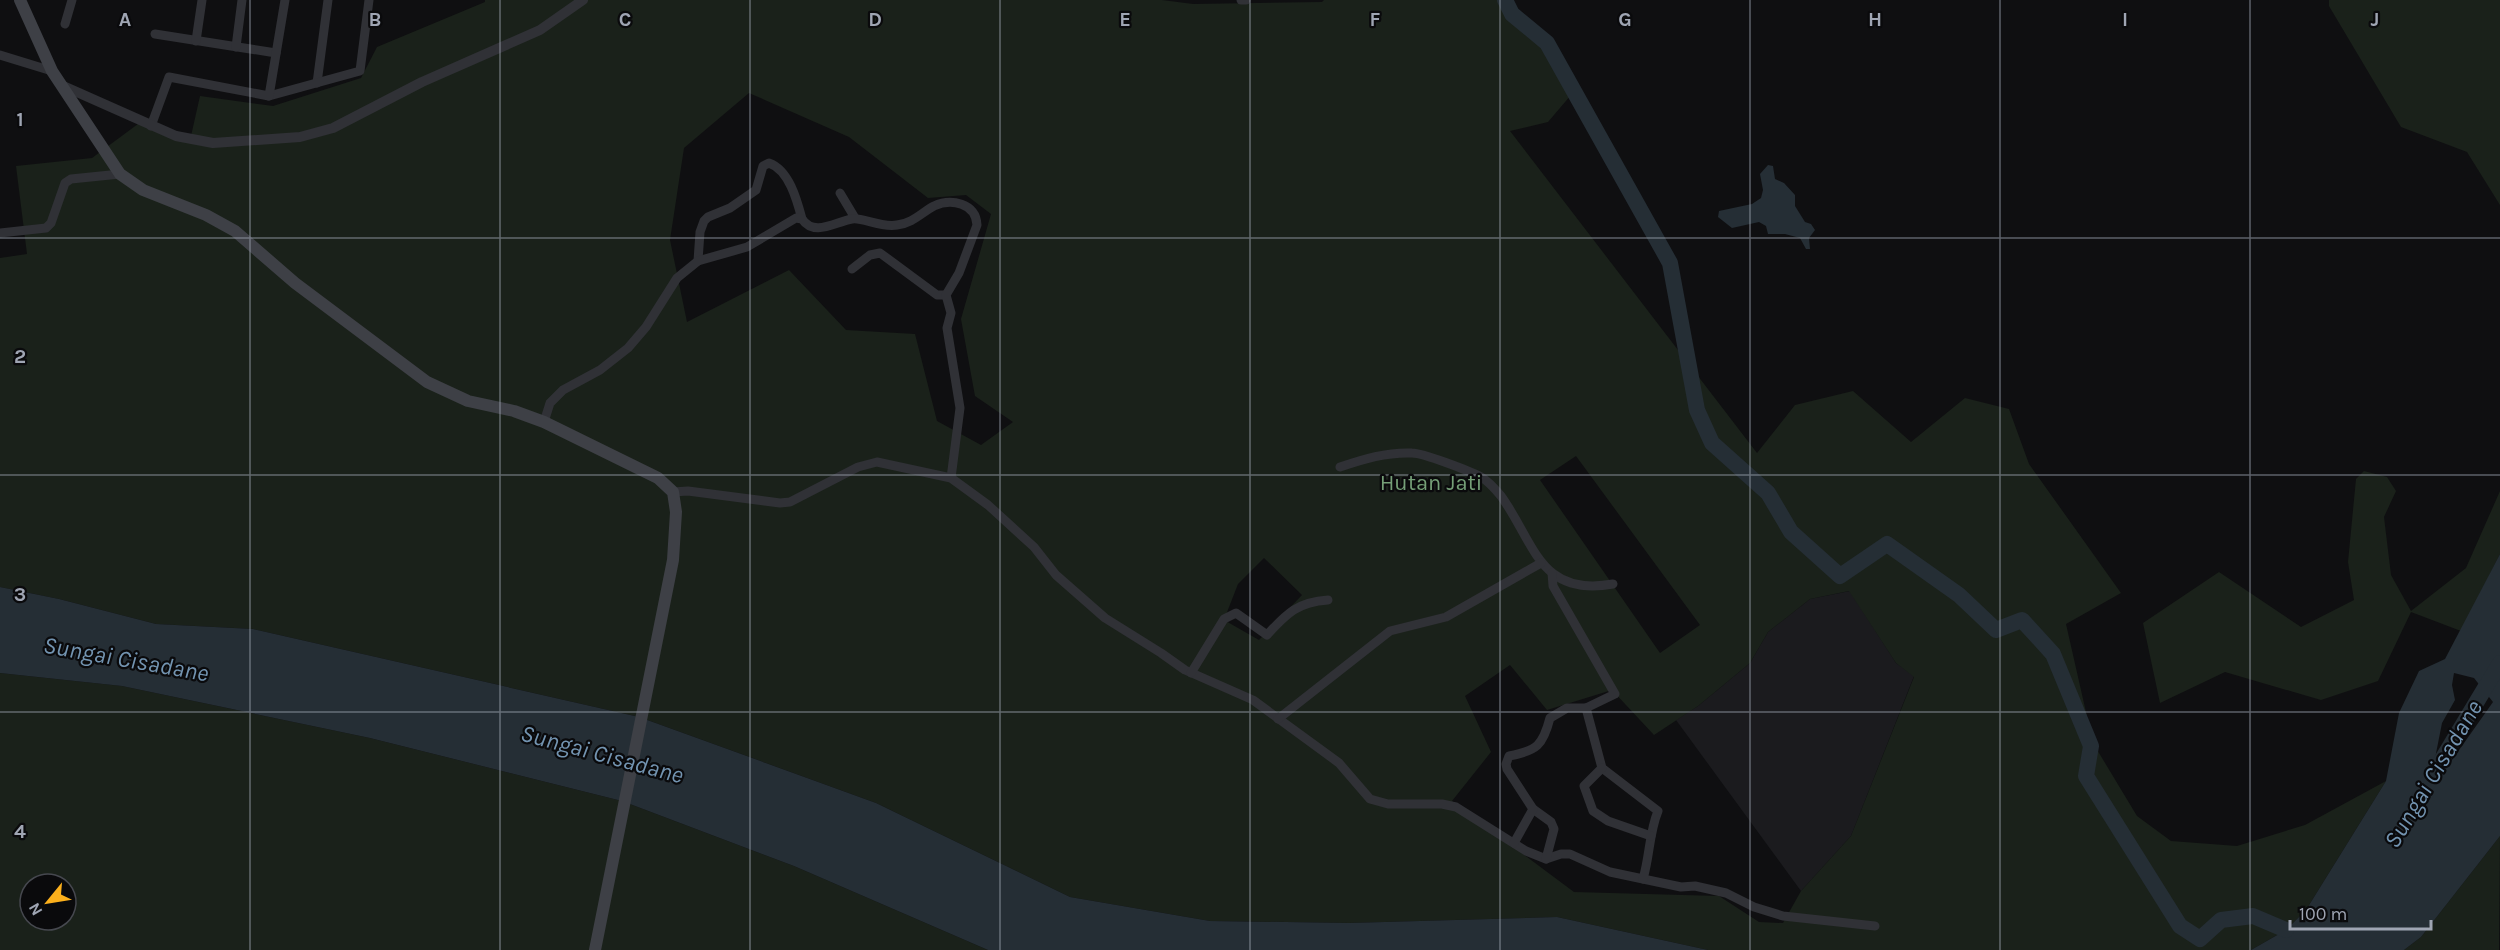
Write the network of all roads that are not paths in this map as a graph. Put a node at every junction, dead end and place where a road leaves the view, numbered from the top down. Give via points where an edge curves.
1 (20, 0) edge
2 (72, 0) edge
3 (202, 0) edge
4 (242, 0) edge
5 (285, 0) edge
6 (328, 0) edge
7 (369, 0) edge
8 (583, 0) edge
9 (1241, 0) edge
10 (1246, 0) edge
11 (65, 24) dead end
12 (155, 34) dead end
13 (196, 40) junction
14 (236, 47) junction
15 (276, 54) junction
16 (0, 55) edge
17 (52, 71) junction
18 (317, 83) junction
19 (62, 85) junction
20 (270, 96) junction
21 (151, 126) junction
22 (120, 174) junction
23 (840, 193) dead end
24 (855, 218) junction
25 (802, 219) junction
26 (0, 233) edge
27 (698, 261) junction
28 (852, 269) dead end
29 (946, 295) junction
30 (544, 422) junction
31 (1340, 467) dead end
32 (951, 478) junction
33 (673, 492) junction
34 (1541, 563) junction
35 (1552, 573) junction
36 (1613, 584) dead end
37 (1328, 600) dead end
38 (1191, 673) junction
39 (1586, 708) junction
40 (1278, 719) junction
41 (1602, 768) junction
42 (1533, 809) junction
43 (1651, 836) junction
44 (1514, 843) junction
45 (1546, 859) junction
46 (1643, 879) junction
47 (1875, 926) dead end
48 (595, 950) edge

1 - 17 main road
2 - 11 street
3 - 13 street
4 - 14 street
5 - 15 street
6 - 18 street
7 - 18 street via 360,71
8 - 21 street via 540,30 422,82 333,128 300,136 213,142 176,136
9 - 10 street
12 - 13 street
13 - 14 street
14 - 15 street
15 - 20 street
16 - 17 street
17 - 19 main road
18 - 20 street
19 - 21 street
19 - 22 main road
20 - 21 street via 169,77
22 - 26 street via 71,178 64,183 46,228
22 - 30 main road via 143,190 235,231 295,283 427,382 468,401
23 - 24 street
24 - 25 street via 814,229
24 - 29 street via 895,226 911,222 936,205 957,202 972,210 977,225
25 - 27 street via 796,218 747,247
25 - 27 street via 786,177 778,166 769,163 763,166 756,190 704,221
27 - 30 street via 677,278 628,348 600,370 563,390 550,403
28 - 29 street via 870,255 880,253 937,294
29 - 32 street via 951,313 947,328 960,408
30 - 33 main road via 658,478
31 - 34 street via 1376,455 1414,453 1482,478 1500,495
32 - 33 street via 877,462 858,467 790,502
32 - 38 street via 988,505 1034,547 1056,575 1106,618
33 - 48 main road via 673,560
34 - 35 street
34 - 40 street via 1446,617 1390,631
35 - 36 street via 1579,586
35 - 39 street via 1553,586 1615,694
37 - 38 street via 1312,601 1288,612 1268,635 1236,613 1224,619
38 - 40 street via 1253,700
39 - 41 street
39 - 42 street via 1567,708 1550,718 1544,739 1529,752 1509,756 1507,769
40 - 44 street via 1339,763 1370,799 1388,804 1456,807
41 - 43 street via 1658,811
41 - 43 street via 1584,786 1593,812
42 - 44 street
42 - 45 street via 1554,829
43 - 46 street
44 - 45 street
45 - 46 street via 1570,854 1610,872
46 - 47 street via 1726,892 1783,916

